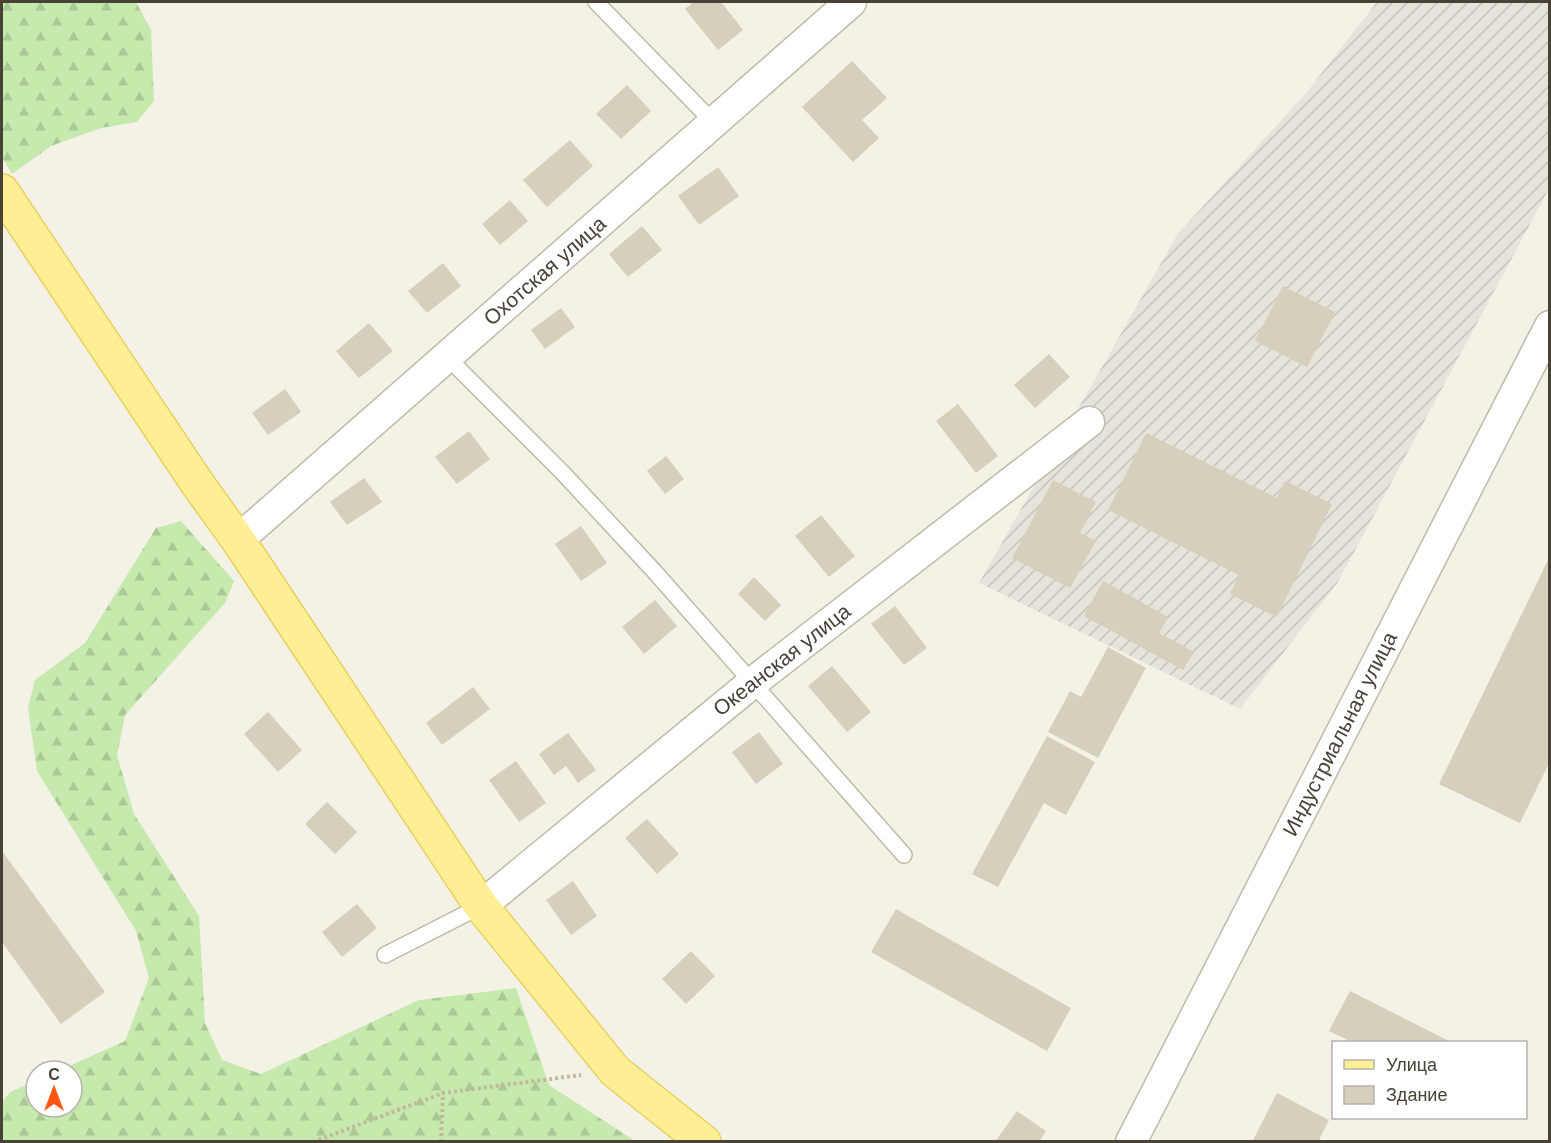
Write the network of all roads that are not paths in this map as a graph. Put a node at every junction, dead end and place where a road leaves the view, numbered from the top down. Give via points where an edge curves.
1 (596, 2) edge
2 (851, 2) edge
3 (713, 122) junction
4 (2, 191) edge
5 (1550, 326) edge
6 (447, 357) junction
7 (1089, 422) dead end
8 (238, 540) junction
9 (752, 683) junction
10 (904, 855) dead end
11 (481, 906) junction
12 (385, 955) dead end
13 (704, 1142) edge
14 (1131, 1142) edge

1 - 3 lane
2 - 3 street, Охотская улица
3 - 6 street, Охотская улица
4 - 8 main road
5 - 14 street, Индустриальная улица
6 - 8 street, Охотская улица
6 - 9 lane via 639,554
7 - 9 street, Океанская улица
8 - 11 main road
9 - 10 lane
9 - 11 street, Океанская улица
11 - 12 lane
11 - 13 main road via 615,1071

